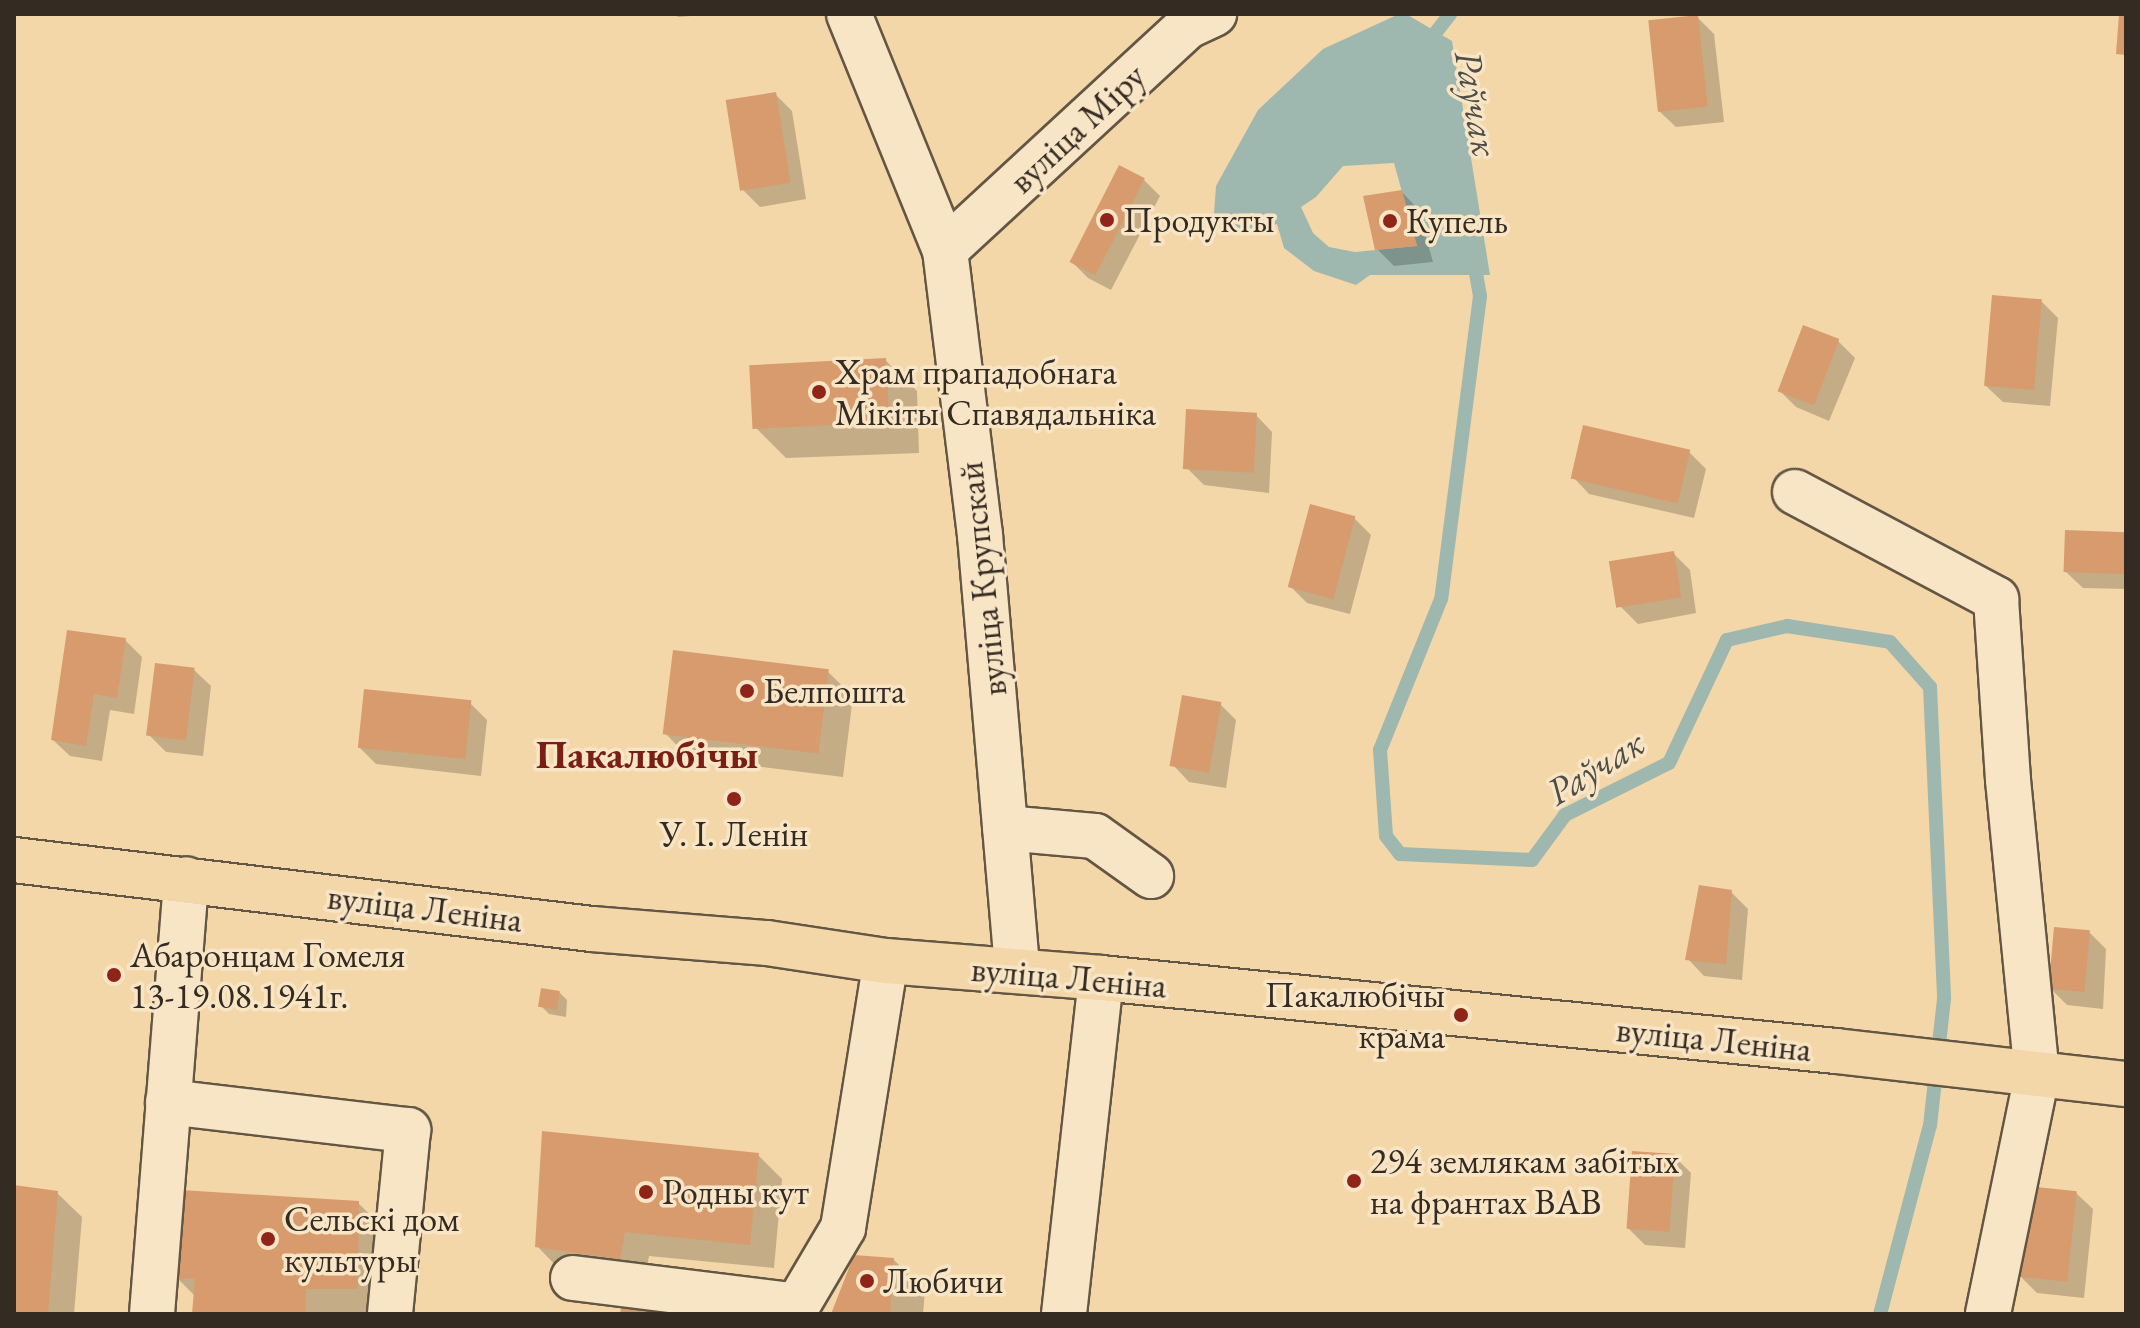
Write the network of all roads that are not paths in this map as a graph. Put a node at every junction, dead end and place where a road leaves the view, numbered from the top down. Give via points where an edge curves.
1 (849, 14) edge
2 (1214, 14) edge
3 (945, 250) junction
4 (1795, 492) dead end
5 (1005, 828) junction
6 (14, 860) edge
7 (1151, 876) dead end
8 (186, 879) junction
9 (886, 961) junction
10 (1017, 970) junction
11 (1101, 978) junction
12 (2037, 1075) junction
13 (2126, 1084) edge
14 (168, 1102) junction
15 (573, 1278) dead end
16 (796, 1310) edge
17 (152, 1314) edge
18 (390, 1314) edge
19 (1064, 1314) edge
20 (1988, 1314) edge

1 - 3 street, вуліца Крупскай
2 - 3 street, вуліца Міру via 1188,26
3 - 5 street, вуліца Крупскай via 980,535
4 - 12 street via 1996,599
5 - 7 street via 1095,836
5 - 10 street, вуліца Крупскай
6 - 8 main road, вуліца Леніна
8 - 9 main road, вуліца Леніна via 592,929 767,943
8 - 14 street
9 - 10 main road, вуліца Леніна
9 - 16 street via 843,1228
10 - 11 main road, вуліца Леніна
11 - 12 main road, вуліца Леніна
11 - 19 street
12 - 13 main road, вуліца Леніна
12 - 20 street
14 - 17 street
14 - 18 street via 408,1130
15 - 16 street

